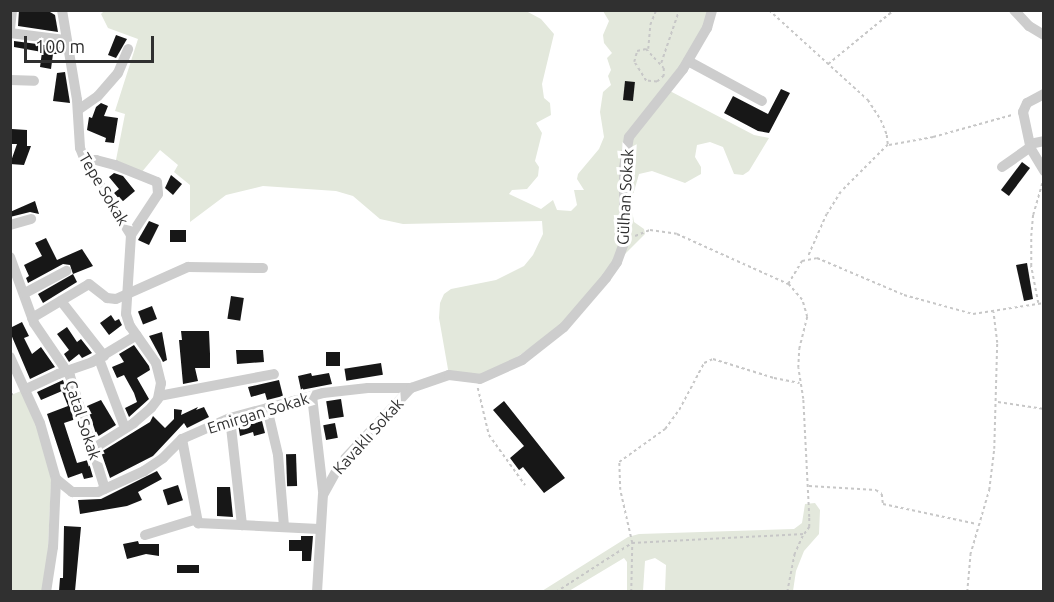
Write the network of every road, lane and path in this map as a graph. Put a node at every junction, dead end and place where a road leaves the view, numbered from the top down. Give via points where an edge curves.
1 (12, 10) edge
2 (62, 10) edge
3 (656, 10) edge
4 (680, 10) edge
5 (712, 10) edge
6 (769, 10) edge
7 (894, 10) edge
8 (1014, 10) edge
9 (10, 31) edge
10 (1044, 35) edge
11 (65, 40) junction
12 (128, 49) dead end
13 (648, 50) junction
14 (688, 61) junction
15 (661, 63) junction
16 (828, 64) junction
17 (10, 80) edge
18 (34, 81) dead end
19 (1044, 94) edge
20 (762, 101) dead end
21 (78, 110) junction
22 (1023, 112) junction
23 (1044, 141) edge
24 (888, 145) junction
25 (1030, 145) junction
26 (84, 161) junction
27 (1002, 167) dead end
28 (1044, 171) edge
29 (1044, 178) edge
30 (31, 219) dead end
31 (10, 225) edge
32 (131, 235) junction
33 (624, 243) junction
34 (10, 257) edge
35 (808, 258) junction
36 (263, 268) dead end
37 (66, 272) dead end
38 (788, 284) junction
39 (25, 293) junction
40 (127, 296) junction
41 (61, 301) junction
42 (1044, 303) edge
43 (1039, 304) junction
44 (993, 312) junction
45 (32, 318) junction
46 (137, 335) junction
47 (10, 357) edge
48 (102, 357) junction
49 (66, 370) junction
50 (274, 374) dead end
51 (476, 379) junction
52 (800, 383) junction
53 (411, 388) junction
54 (26, 389) junction
55 (159, 396) junction
56 (312, 396) junction
57 (997, 401) junction
58 (267, 408) junction
59 (1044, 409) edge
60 (230, 418) junction
61 (126, 428) junction
62 (182, 439) junction
63 (94, 448) junction
64 (56, 479) junction
65 (525, 485) dead end
66 (808, 486) junction
67 (105, 489) junction
68 (323, 495) junction
69 (197, 519) junction
70 (242, 525) junction
71 (979, 525) junction
72 (284, 527) junction
73 (319, 529) junction
74 (804, 534) junction
75 (145, 535) dead end
76 (632, 543) junction
77 (46, 591) edge
78 (317, 591) edge
79 (556, 591) edge
80 (631, 591) edge
81 (787, 591) edge
82 (967, 591) edge

1 - 9 street
2 - 11 street, Tepe Sokak
3 - 13 path
4 - 15 path
5 - 14 street, Gülhan Sokak via 707,28
6 - 16 path
7 - 16 path
8 - 10 street
9 - 11 street
11 - 21 street, Tepe Sokak
12 - 21 street via 118,74
13 - 15 path
13 - 15 path via 639,50 634,58 646,81 662,79 665,70
14 - 20 street
14 - 33 street, Gülhan Sokak via 629,137 624,168
16 - 24 path via 868,100 881,120
17 - 18 street
19 - 22 street via 1027,103
21 - 26 street, Tepe Sokak
22 - 24 path
22 - 25 street
23 - 25 street
24 - 35 path via 841,192
25 - 27 street
25 - 28 street
26 - 32 street, Tepe Sokak
26 - 32 street via 116,165 157,182 158,194
29 - 43 path via 1036,197 1031,236 1031,266
30 - 31 street
32 - 40 street, Tepe Sokak
33 - 38 path via 643,232 666,231
33 - 51 street, Gülhan Sokak via 606,278 564,327 522,360
34 - 39 street, Çatal Sokak
35 - 38 path
35 - 44 path via 817,258 944,308 973,314
36 - 40 street via 188,267
37 - 39 street
38 - 52 path via 802,300 807,317 799,349
39 - 45 street, Çatal Sokak
40 - 41 street via 111,299 89,284
40 - 46 street, Tepe Sokak via 127,318
41 - 45 street
41 - 48 street
42 - 43 path
43 - 44 path
44 - 57 path
45 - 49 street, Çatal Sokak
46 - 48 street
46 - 55 street, Tepe Sokak via 156,363 161,383
47 - 54 street
48 - 49 street
48 - 61 street
49 - 54 street
49 - 63 street, Çatal Sokak
50 - 55 street
51 - 53 street, Gülhan Sokak via 449,375
51 - 65 path via 489,435
52 - 66 path
52 - 76 path via 722,360 704,363 665,429 619,462 622,502
53 - 56 street, Emirgan Sokak via 368,388
53 - 68 street, Kavaklı Sokak via 341,463
54 - 64 street
55 - 61 street via 151,408
56 - 58 street, Emirgan Sokak
56 - 68 street
57 - 59 path
57 - 71 path via 991,477
58 - 60 street, Emirgan Sokak
58 - 72 street via 278,455
60 - 62 street, Emirgan Sokak
60 - 70 street
61 - 63 street
62 - 67 street, Emirgan Sokak via 151,466
62 - 69 street
63 - 67 street, Çatal Sokak
64 - 67 street, Emirgan Sokak via 72,492
64 - 77 street
66 - 71 path via 876,490 882,494 883,504
66 - 74 path via 810,517
68 - 73 street, Kavaklı Sokak
69 - 70 street via 198,523
69 - 75 street
70 - 72 street
71 - 82 path via 970,555
72 - 73 street
73 - 78 street, Kavaklı Sokak
74 - 76 path
74 - 81 path via 794,555
76 - 79 path
76 - 80 path

